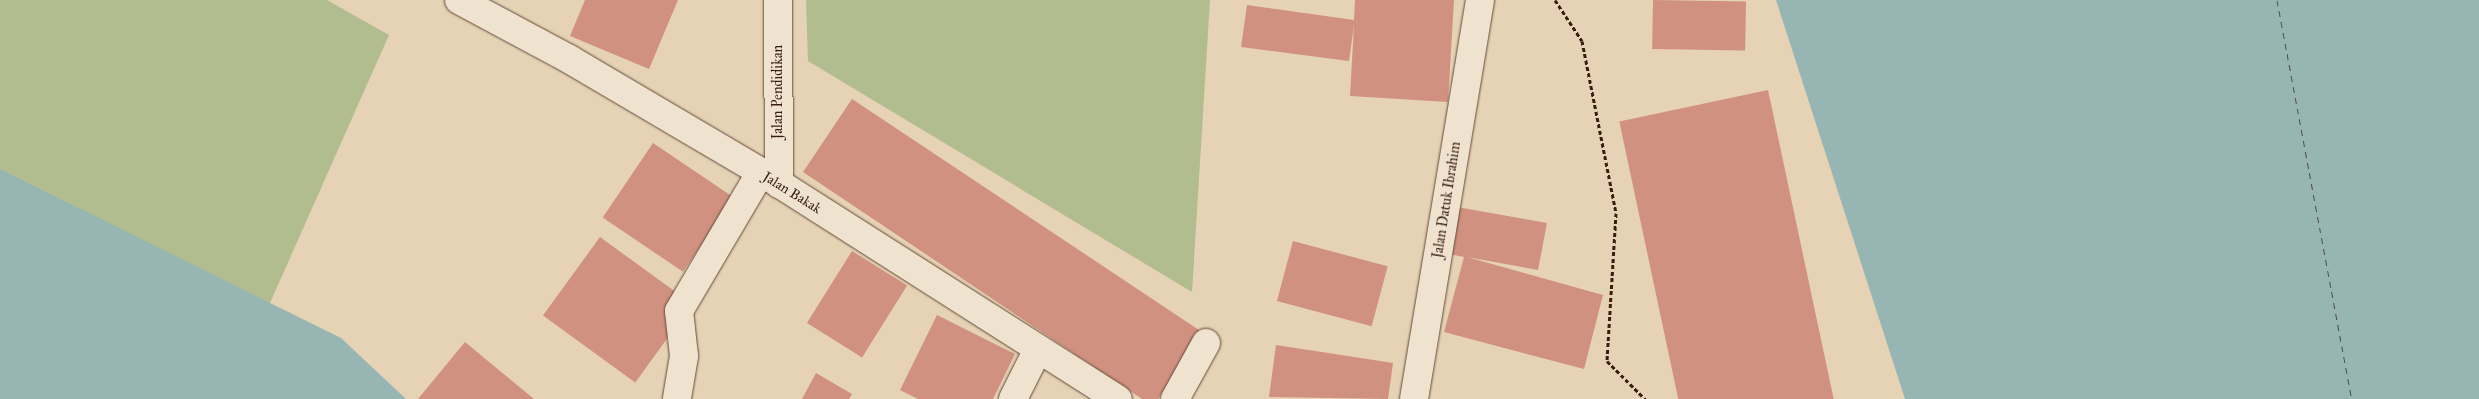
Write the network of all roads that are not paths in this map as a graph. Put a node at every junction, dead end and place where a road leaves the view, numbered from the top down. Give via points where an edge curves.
1 (459, 0) edge
2 (778, 0) edge
3 (1480, 0) edge
4 (770, 178) junction
5 (1206, 343) dead end
6 (1038, 349) junction
7 (677, 398) edge
8 (1013, 399) edge
9 (1118, 399) edge
10 (1175, 399) edge
11 (1414, 399) edge

1 - 4 street, Jalan Bakak via 569,59
2 - 4 street, Jalan Pendidikan
3 - 11 street, Jalan Datuk Ibrahim
4 - 6 street, Jalan Bakak
4 - 7 street via 679,311 684,356
5 - 10 street
6 - 8 street
6 - 9 street, Jalan Bakak

